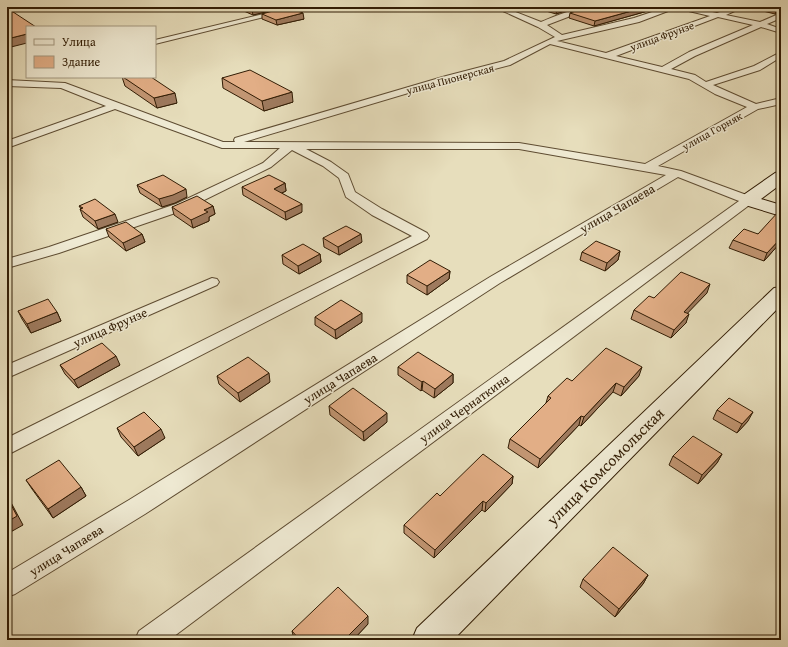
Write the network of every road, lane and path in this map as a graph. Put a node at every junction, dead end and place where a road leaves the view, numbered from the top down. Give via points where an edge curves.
1 (302, 7) edge
2 (497, 7) edge
3 (591, 7) edge
4 (674, 7) edge
5 (679, 7) edge
6 (740, 7) edge
7 (781, 15) edge
8 (718, 16) junction
9 (760, 24) junction
10 (541, 25) junction
11 (781, 31) edge
12 (562, 38) junction
13 (156, 42) edge
14 (550, 42) junction
15 (781, 54) edge
16 (607, 56) junction
17 (663, 70) junction
18 (20, 75) dead end
19 (7, 78) edge
20 (7, 83) edge
21 (705, 85) junction
22 (781, 101) edge
23 (115, 106) junction
24 (755, 107) junction
25 (7, 145) edge
26 (222, 145) junction
27 (291, 145) junction
28 (646, 168) junction
29 (676, 174) junction
30 (781, 176) edge
31 (748, 200) junction
32 (781, 211) edge
33 (7, 264) edge
34 (212, 282) dead end
35 (781, 293) edge
36 (7, 372) edge
37 (7, 447) edge
38 (7, 586) edge
39 (148, 640) edge
40 (429, 640) edge

1 - 13 street
2 - 10 street
3 - 10 street
4 - 12 street, улица Пионерская via 636,20
5 - 8 street
6 - 8 street, улица Фрунзе
7 - 9 street
8 - 9 street
8 - 16 street, улица Фрунзе
9 - 11 street
9 - 17 street via 692,54
10 - 12 street
12 - 14 street, улица Пионерская
14 - 16 street
14 - 26 street, улица Пионерская via 506,64 449,78
15 - 21 street via 757,68
16 - 17 street
17 - 21 street via 692,77
18 - 19 street
20 - 23 street via 62,85
21 - 24 street
22 - 24 street, улица Горняк
23 - 25 street
23 - 26 street
24 - 28 street, улица Горняк
26 - 27 street
27 - 28 street via 518,146
27 - 33 street via 267,165 180,207
27 - 37 street via 344,176 350,194 422,236
28 - 29 street
29 - 31 street
29 - 38 street, улица Чапаева via 495,280 137,507
30 - 31 street, улица Чернаткина
31 - 32 street
31 - 39 street, улица Чернаткина
34 - 36 street, улица Фрунзе
35 - 40 street, улица Комсомольская

